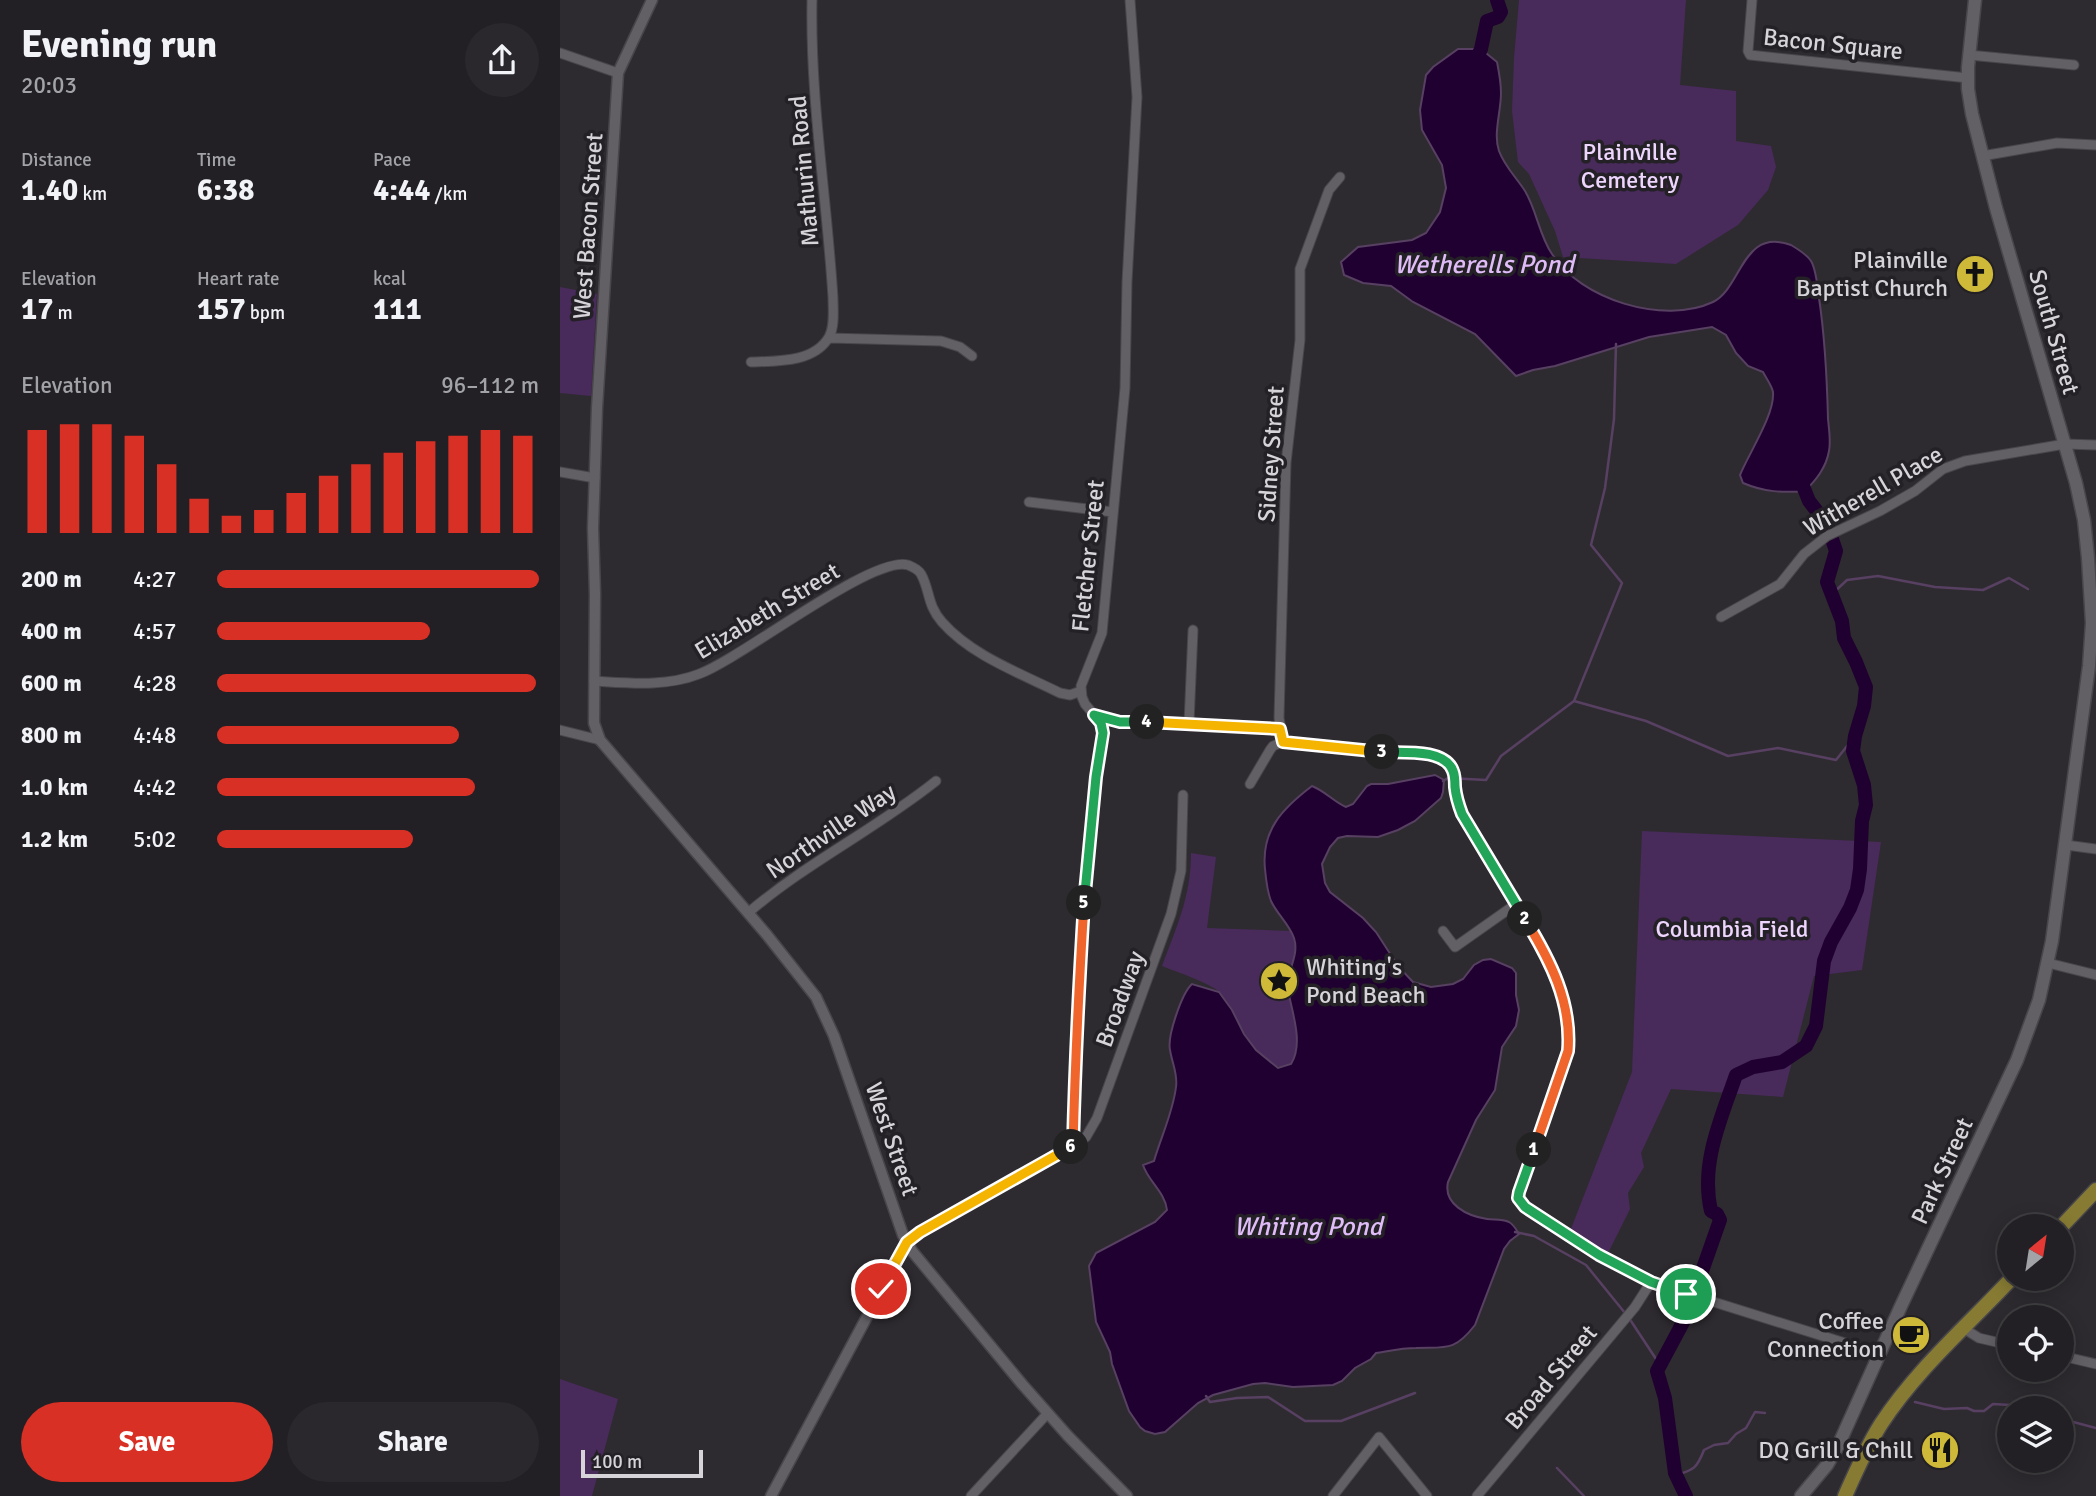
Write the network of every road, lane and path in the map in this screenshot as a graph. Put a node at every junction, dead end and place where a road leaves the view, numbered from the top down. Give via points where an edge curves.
1 (652, 0) edge
2 (812, 0) edge
3 (1130, 0) edge
4 (1752, 0) edge
5 (1975, 0) edge
6 (560, 53) edge
7 (1969, 55) junction
8 (2074, 65) dead end
9 (618, 73) junction
10 (1968, 78) junction
11 (2096, 145) edge
12 (1982, 156) junction
13 (1340, 177) dead end
14 (829, 338) junction
15 (972, 356) dead end
16 (751, 362) dead end
17 (2065, 444) junction
18 (2096, 445) edge
19 (560, 472) edge
20 (595, 478) junction
21 (1028, 502) dead end
22 (1114, 512) junction
23 (2091, 536) edge
24 (1721, 617) dead end
25 (1193, 630) dead end
26 (594, 681) junction
27 (2091, 690) edge
28 (1080, 691) junction
29 (1094, 715) junction
30 (1189, 723) junction
31 (1280, 729) junction
32 (560, 730) edge
33 (600, 740) junction
34 (1283, 742) junction
35 (936, 781) dead end
36 (1250, 784) dead end
37 (1183, 795) dead end
38 (2066, 845) junction
39 (2096, 849) edge
40 (1516, 904) junction
41 (748, 913) junction
42 (1443, 931) dead end
43 (2048, 962) junction
44 (2096, 975) edge
45 (1073, 1146) junction
46 (2096, 1190) edge
47 (2073, 1214) edge
48 (907, 1242) junction
49 (1651, 1282) junction
50 (1998, 1292) edge
51 (1963, 1328) junction
52 (1997, 1342) edge
53 (1878, 1356) junction
54 (2074, 1359) edge
55 (2096, 1364) edge
56 (1048, 1413) junction
57 (771, 1496) edge
58 (971, 1496) edge
59 (1127, 1496) edge
60 (1333, 1496) edge
61 (1427, 1496) edge
62 (1477, 1496) edge
63 (1803, 1496) edge
64 (1845, 1496) edge

1 - 9 street, West Bacon Street
2 - 14 street, Mathurin Road via 834,298
3 - 22 street, Fletcher Street via 1137,97 1125,388
4 - 10 street, Bacon Square via 1750,55
5 - 7 main road, South Street
6 - 9 street
7 - 8 street
7 - 10 main road, South Street
9 - 20 street, West Bacon Street
10 - 12 main road, South Street
11 - 12 street via 2046,144
12 - 17 main road, South Street
13 - 31 street, Sidney Street via 1329,190 1300,269 1300,340 1286,463
14 - 15 street via 941,341
14 - 16 street via 805,356
17 - 18 street, Witherell Place
17 - 23 main road, South Street
17 - 24 street, Witherell Place via 1943,469 1880,512 1830,535 1803,554 1780,584
19 - 20 street
20 - 26 street, West Bacon Street
21 - 22 street
22 - 28 street, Fletcher Street via 1102,633
23 - 27 main road, South Street
25 - 30 street
26 - 28 street, Elizabeth Street via 656,683 696,676 867,574 902,564 921,574 939,619 956,636 1060,692
26 - 33 street, West Bacon Street via 594,723
27 - 38 main road, South Street
28 - 29 street
29 - 30 street via 1120,722
29 - 45 street via 1103,733 1085,897
30 - 31 street
31 - 34 street, Sidney Street
32 - 33 street
33 - 41 street, West Street
34 - 36 street via 1273,746
34 - 40 street via 1435,755 1446,760 1466,823
35 - 41 street, Northville Way
37 - 45 street, Broadway via 1180,885 1171,914 1097,1118
38 - 39 street
38 - 43 main road, Park Street
40 - 42 street via 1455,947
40 - 49 street via 1555,972 1569,1035 1568,1051 1518,1198 1579,1244
41 - 48 street, West Street via 823,1009
43 - 44 street
43 - 53 main road, Park Street via 2021,1051
45 - 48 street, Broadway
46 - 47 main road
48 - 56 street, West Street
48 - 57 street, Broadway
49 - 53 street
49 - 62 street, Broad Street
50 - 51 main road
51 - 52 street
51 - 64 main road via 1888,1413
53 - 63 main road, Park Street via 1833,1456
54 - 55 street
56 - 58 street
56 - 59 street, West Street
60 - 61 street via 1379,1437

